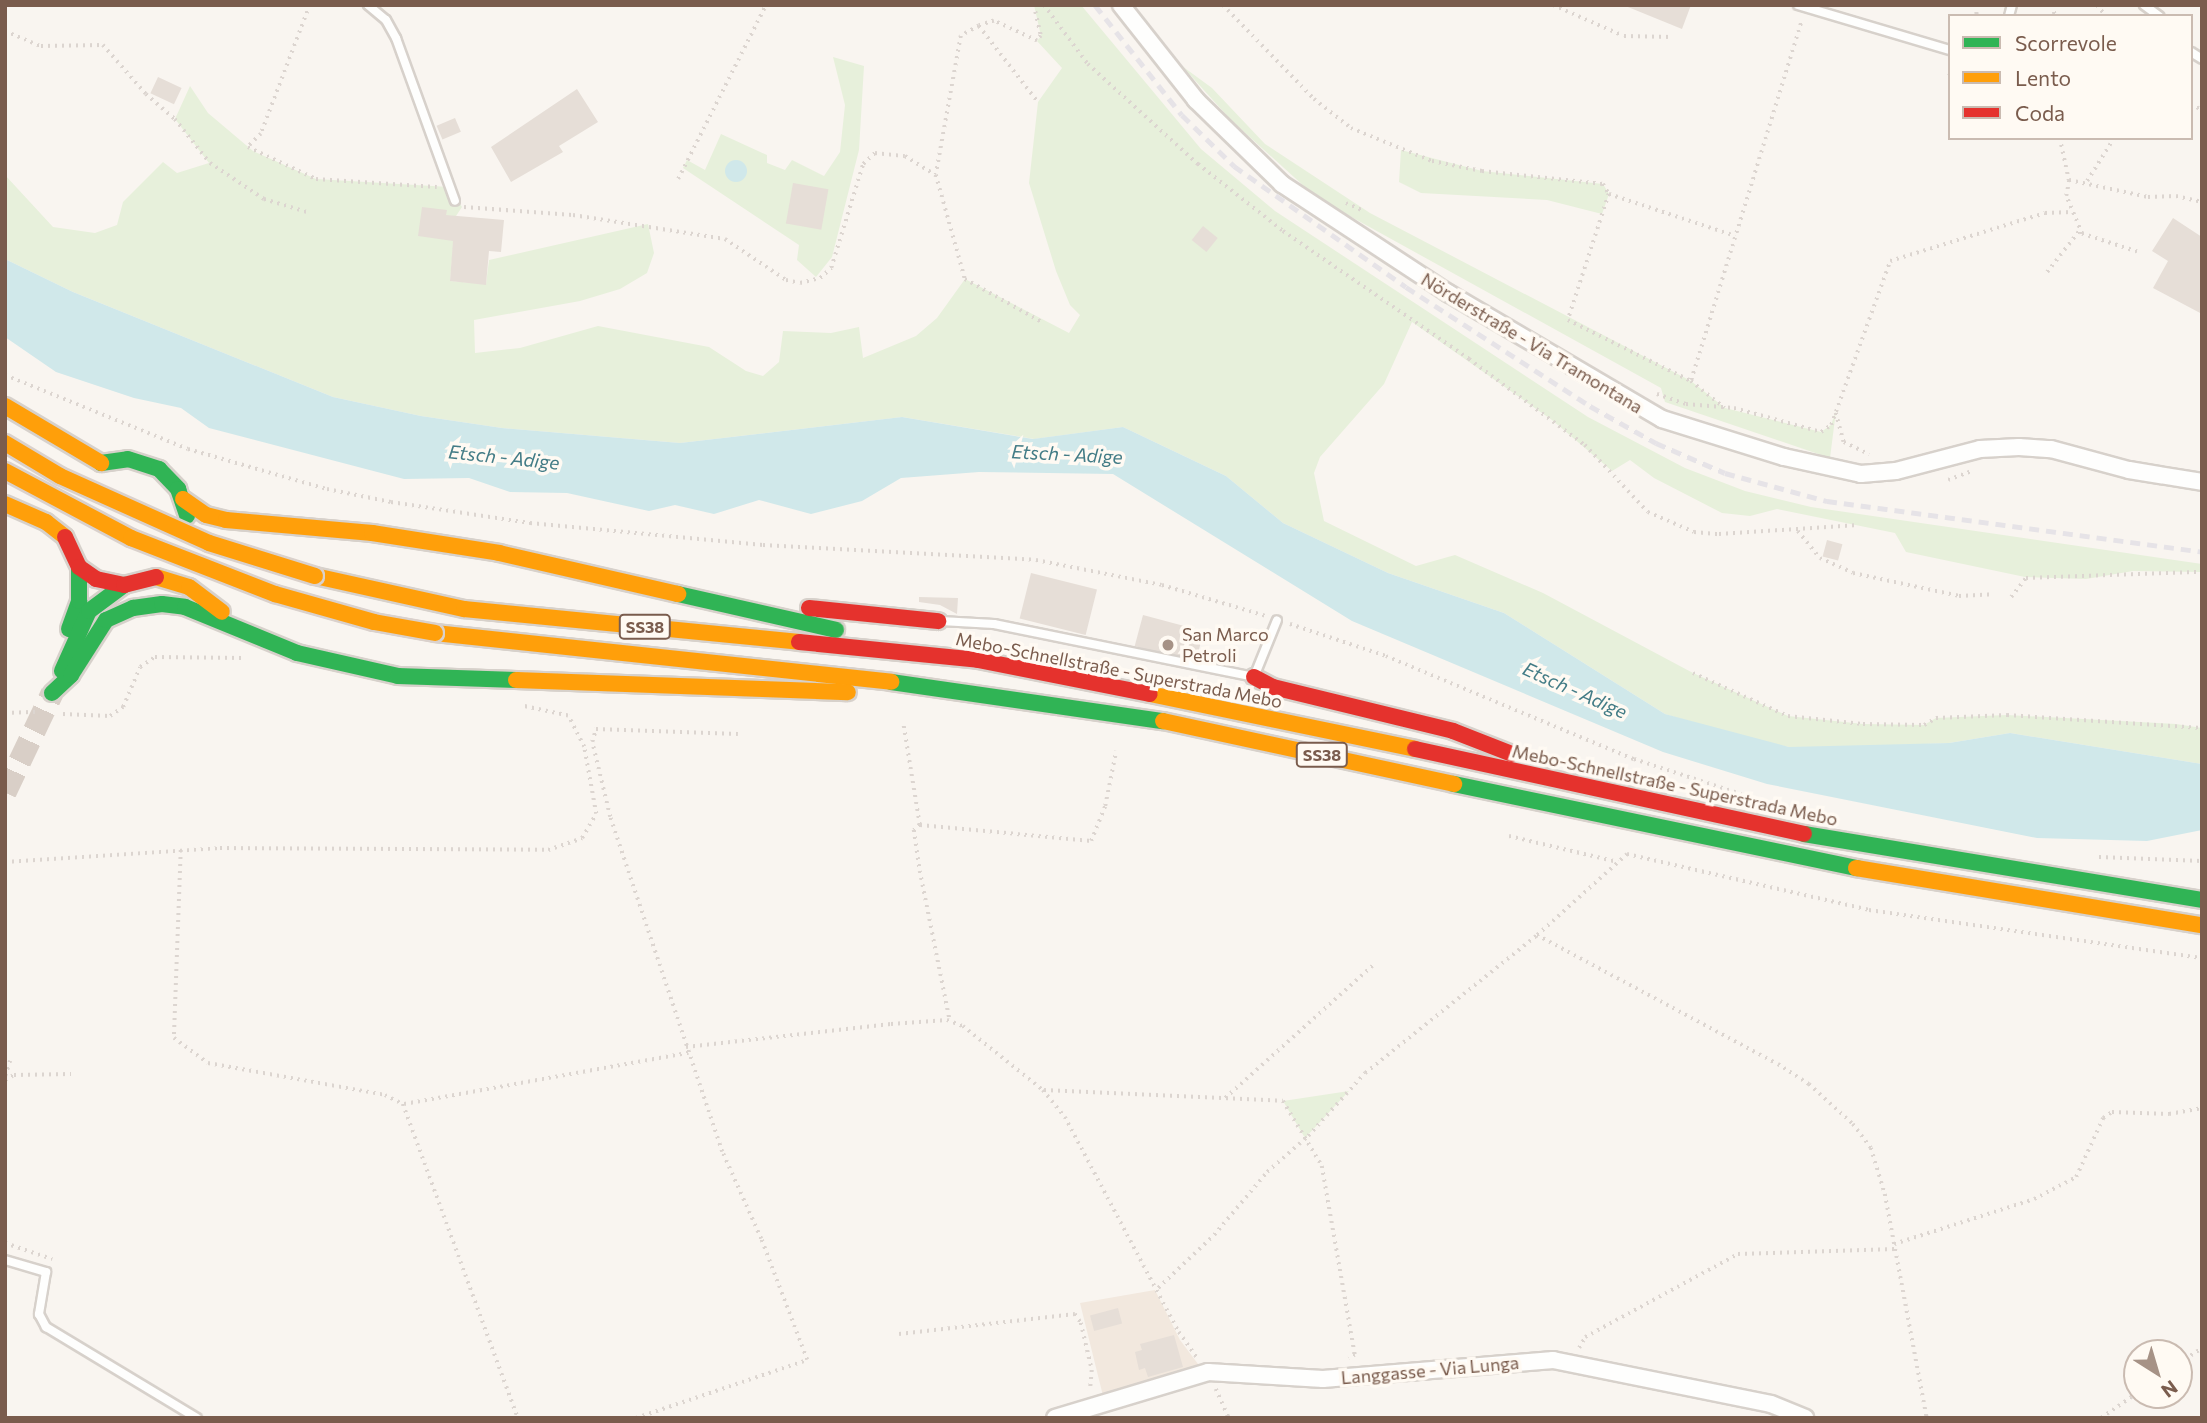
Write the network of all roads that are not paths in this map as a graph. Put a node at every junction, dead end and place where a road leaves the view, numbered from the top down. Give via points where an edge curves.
1 (368, 5) edge
2 (1121, 5) edge
3 (1802, 6) edge
4 (1948, 49) edge
5 (455, 201) dead end
6 (5, 406) edge
7 (5, 443) edge
8 (5, 471) edge
9 (2202, 482) edge
10 (183, 499) junction
11 (5, 504) edge
12 (187, 524) dead end
13 (527, 559) junction
14 (79, 567) junction
15 (124, 585) junction
16 (1277, 620) road end
17 (938, 621) joint
18 (258, 638) junction
19 (978, 660) junction
20 (1254, 677) junction
21 (52, 693) junction
22 (1034, 700) junction
23 (1622, 794) junction
24 (2202, 900) edge
25 (2202, 925) edge
26 (5, 1260) edge
27 (197, 1418) edge
28 (1055, 1418) edge
29 (1805, 1418) edge

1 - 5 lane via 386,20 396,38
2 - 9 street, Nörderstraße - Via Tramontana via 1196,100 1282,184 1436,286 1662,419 1784,457 1861,474 1896,471 1980,449 2020,447 2051,449 2129,470
3 - 4 lane
6 - 10 main road via 101,463 128,459 149,464 172,481
7 - 19 main road, Mebo-Schnellstraße - Superstrada Mebo / SS38, bridge via 60,476 209,543 315,576 464,609
8 - 22 main road, SS38, bridge via 131,538 263,590 374,622 435,633 852,676
10 - 12 main road
10 - 13 main road via 206,515 226,520 372,533
11 - 14 main road via 46,522 65,537
13 - 17 main road via 552,554 765,602
13 - 19 main road via 817,627 948,646
14 - 15 main road via 103,582
14 - 21 main road via 79,601 51,670
15 - 18 main road via 156,577 189,587
15 - 21 main road via 89,611
16 - 20 lane
17 - 20 lane via 994,624
18 - 21 main road via 185,607 133,608 106,620 71,675
18 - 22 main road via 297,653 410,677 853,693 993,710
19 - 23 main road, Mebo-Schnellstraße - Superstrada Mebo / SS38
20 - 23 main road via 1273,687 1407,718 1486,747 1600,777
22 - 25 main road, SS38 via 1199,729 1807,860
23 - 24 main road, Mebo-Schnellstraße - Superstrada Mebo / SS38 via 1807,835
26 - 27 lane via 46,1272 39,1314 46,1327
28 - 29 street, Langgasse - Via Lunga via 1208,1372 1342,1377 1507,1363 1576,1363 1771,1404

